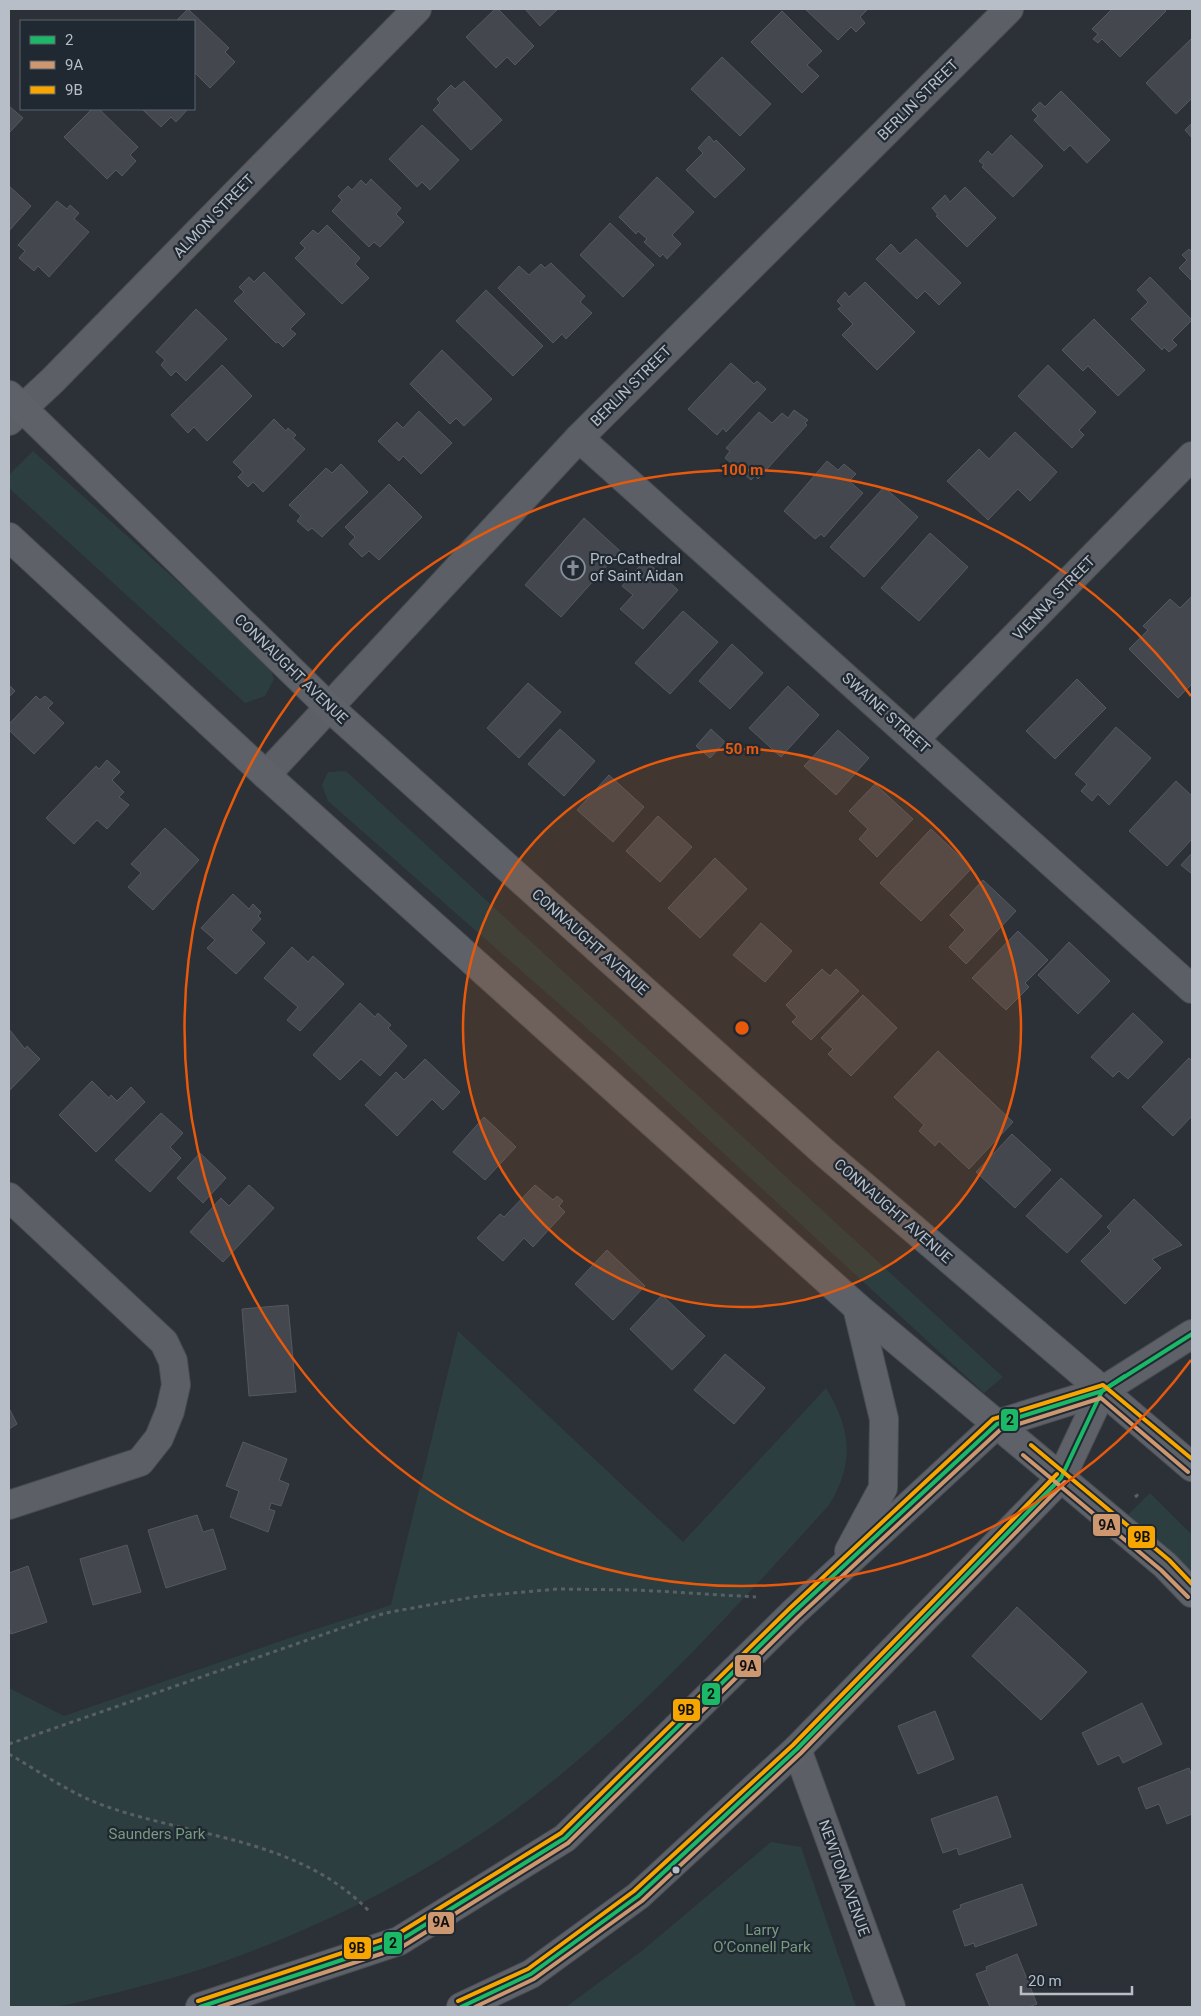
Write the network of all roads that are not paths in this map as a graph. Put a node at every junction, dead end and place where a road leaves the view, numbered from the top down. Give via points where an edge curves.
1 (417, 9) edge
2 (1009, 9) edge
3 (13, 408) edge
4 (579, 438) junction
5 (1192, 456) edge
6 (9, 537) edge
7 (330, 708) junction
8 (915, 739) junction
9 (266, 775) junction
10 (1192, 989) edge
11 (9, 1196) edge
12 (857, 1307) junction
13 (1192, 1334) edge
14 (1102, 1391) junction
15 (997, 1424) junction
16 (1192, 1467) edge
17 (1061, 1478) junction
18 (9, 1506) edge
19 (838, 1571) junction
20 (1192, 1592) edge
21 (797, 1749) junction
22 (200, 2007) edge
23 (461, 2007) edge
24 (891, 2007) edge

1 - 3 street, ALMON STREET via 66,367
2 - 4 street, BERLIN STREET
3 - 7 main road, CONNAUGHT AVENUE
4 - 7 street, BERLIN STREET
4 - 8 street, SWAINE STREET
5 - 8 street, VIENNA STREET
6 - 9 main road
7 - 9 street, BERLIN STREET
7 - 14 main road, CONNAUGHT AVENUE via 826,1154
8 - 10 street, SWAINE STREET
9 - 12 main road
11 - 18 street via 164,1342 173,1361 176,1385 159,1438 140,1462
12 - 15 main road
12 - 19 main road via 884,1420 883,1488
13 - 14 main road
14 - 15 main road
14 - 16 main road, CONNAUGHT AVENUE
14 - 17 main road
15 - 17 main road
15 - 19 main road
17 - 20 main road via 1165,1565
17 - 21 main road
19 - 22 main road via 564,1838 399,1941
21 - 23 main road via 638,1896 531,1974
21 - 24 street, NEWTON AVENUE

